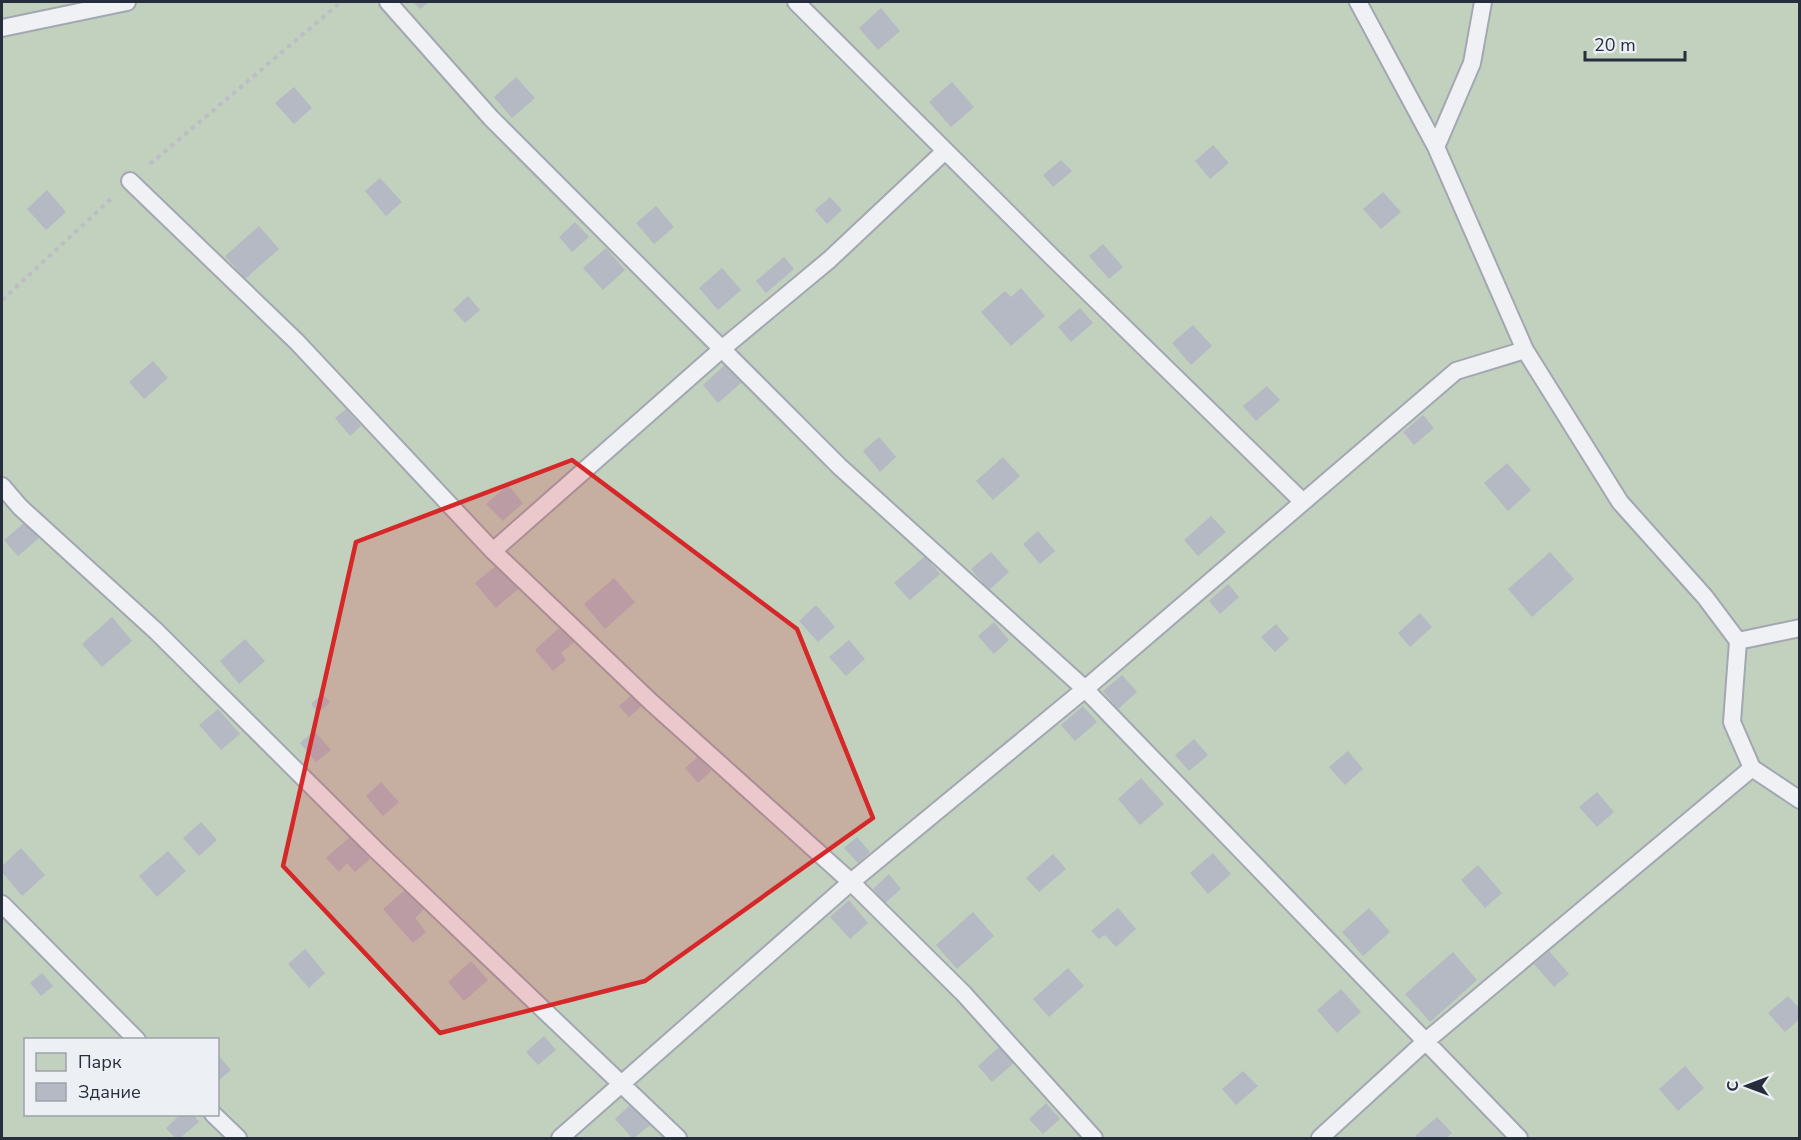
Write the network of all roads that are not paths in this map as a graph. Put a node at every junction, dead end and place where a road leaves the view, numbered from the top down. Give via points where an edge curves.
1 (127, 2) edge
2 (387, 2) edge
3 (796, 2) edge
4 (1358, 2) edge
5 (1483, 2) edge
6 (2, 28) edge
7 (1436, 147) junction
8 (945, 151) junction
9 (130, 181) road end
10 (723, 348) junction
11 (1525, 350) junction
12 (2, 486) edge
13 (1303, 502) junction
14 (492, 551) junction
15 (1800, 628) edge
16 (1738, 641) junction
17 (1085, 689) junction
18 (1752, 768) junction
19 (1800, 800) edge
20 (851, 882) junction
21 (2, 904) edge
22 (135, 1038) edge
23 (1426, 1041) junction
24 (622, 1083) junction
25 (215, 1116) edge
26 (238, 1138) edge
27 (560, 1138) edge
28 (678, 1138) edge
29 (1094, 1138) edge
30 (1320, 1138) edge
31 (1519, 1138) edge

1 - 6 lane
2 - 10 lane via 491,118
3 - 8 lane
4 - 7 lane
5 - 7 lane via 1472,63
7 - 11 lane
8 - 10 lane via 829,260
8 - 13 lane
9 - 14 lane via 297,342
10 - 14 lane
10 - 17 lane via 840,467
11 - 13 lane via 1456,371
11 - 16 lane via 1620,502 1705,597
12 - 24 lane
13 - 17 lane
14 - 20 lane via 651,702
15 - 16 lane
16 - 18 lane via 1732,722
17 - 20 lane
17 - 23 lane
18 - 19 lane
18 - 23 lane
20 - 24 lane
20 - 29 lane via 964,994
21 - 22 lane
23 - 30 lane
23 - 31 lane
24 - 27 lane
24 - 28 lane
25 - 26 lane

